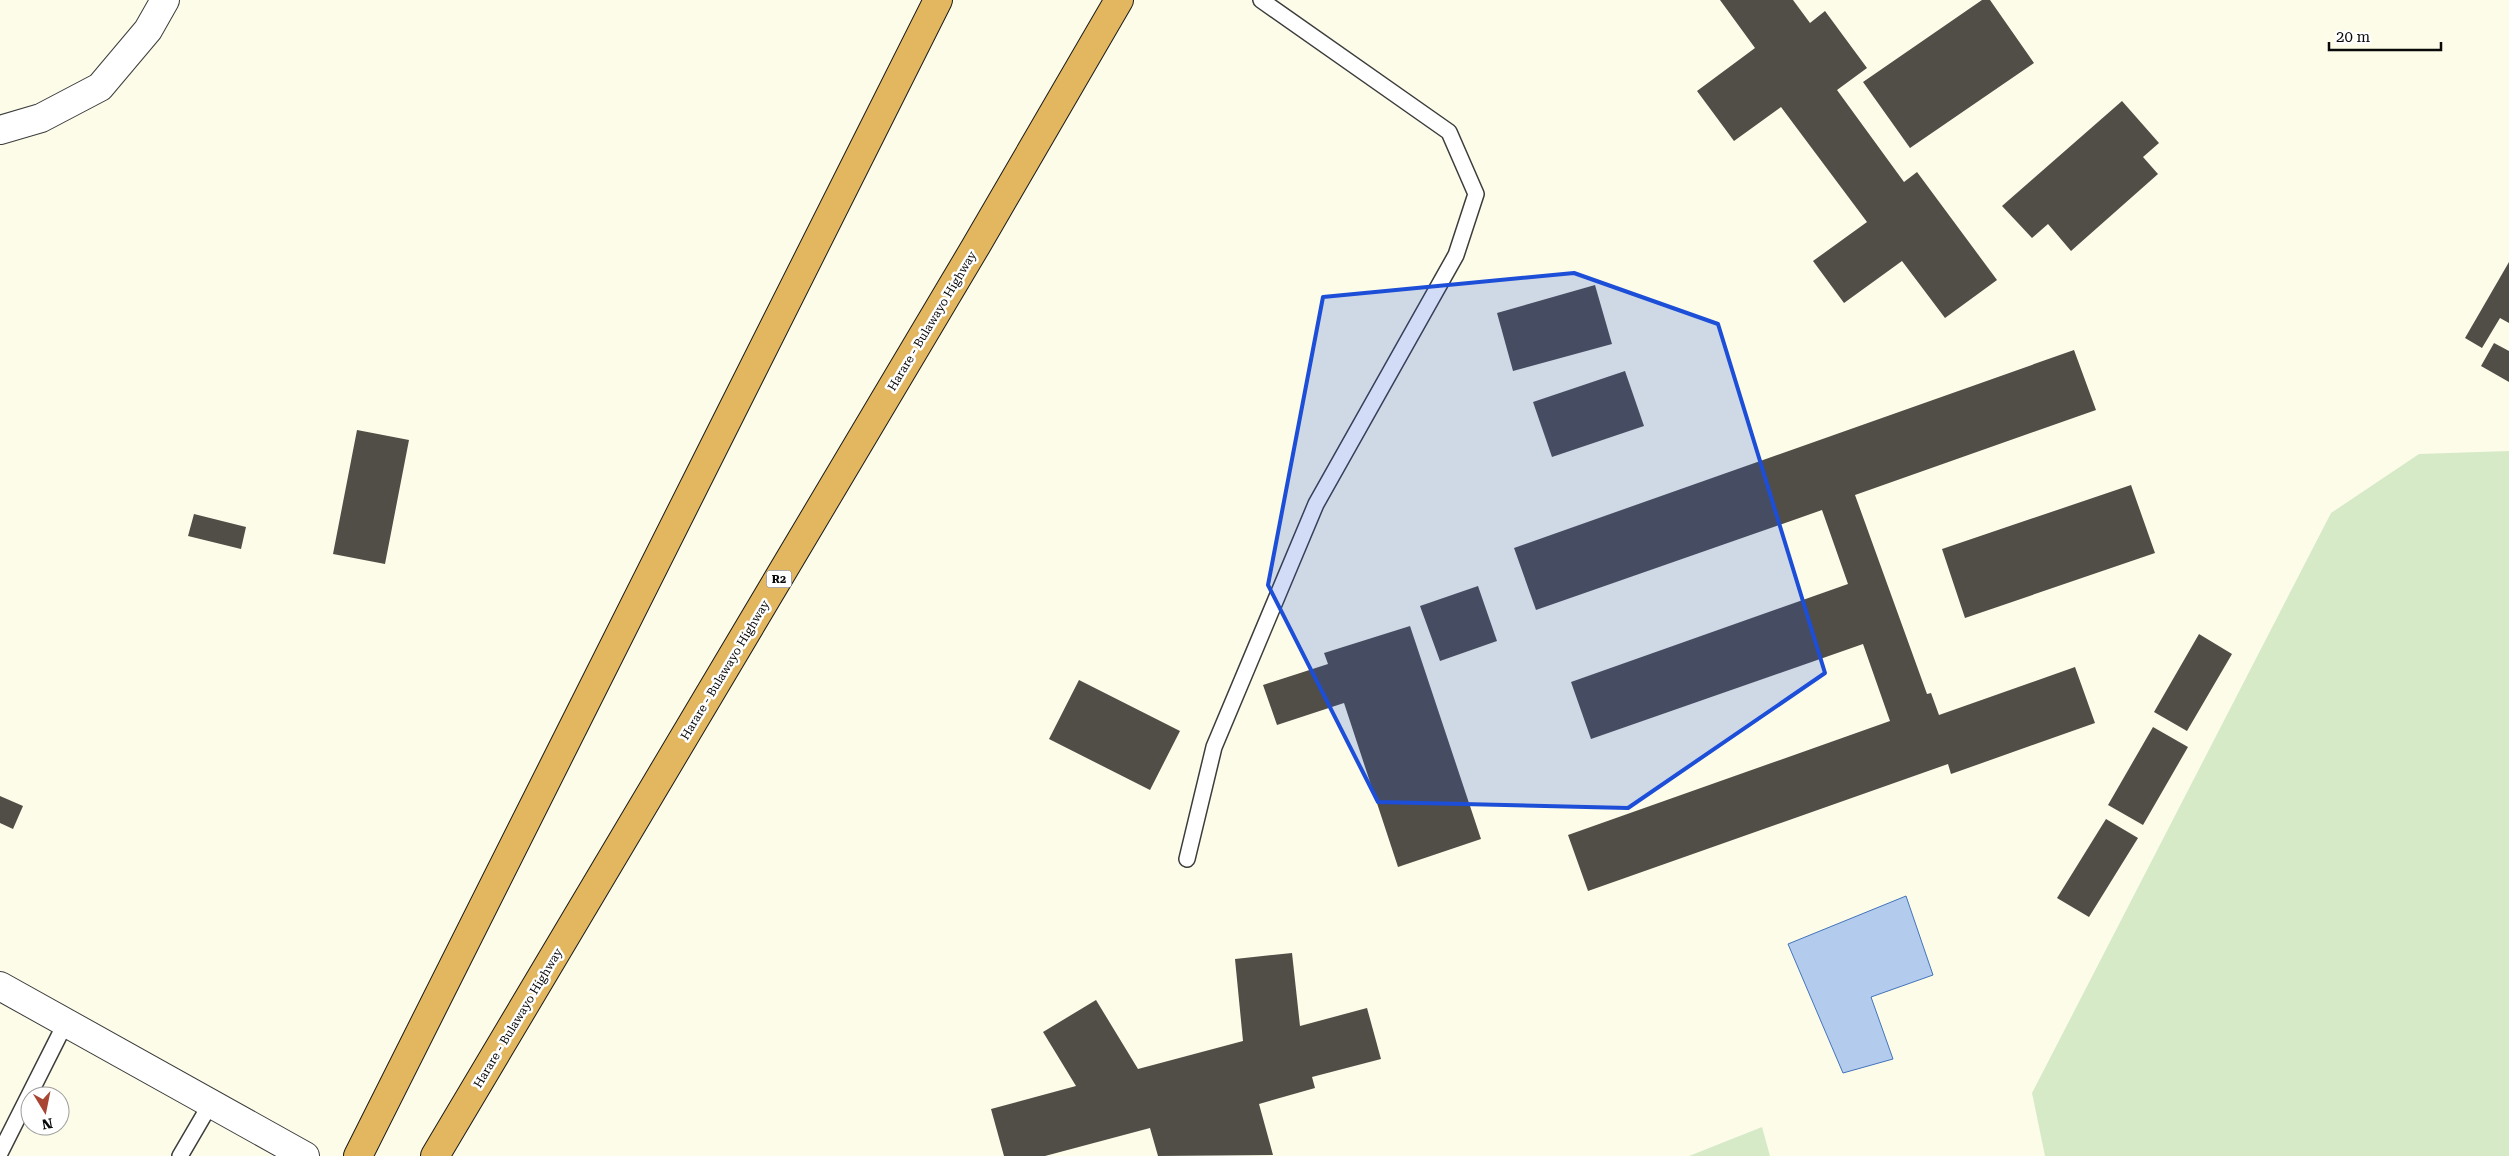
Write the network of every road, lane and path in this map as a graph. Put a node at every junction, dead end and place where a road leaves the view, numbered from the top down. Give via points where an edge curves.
1 (165, 0) edge
2 (938, 0) edge
3 (1119, 0) edge
4 (1261, 0) edge
5 (0, 130) edge
6 (1187, 859) dead end
7 (0, 986) edge
8 (66, 1022) junction
9 (211, 1103) junction
10 (0, 1153) edge
11 (180, 1156) edge
12 (305, 1156) edge
13 (358, 1156) edge
14 (435, 1156) edge

1 - 5 street via 148,30 100,87 41,118
2 - 13 highway
3 - 14 highway, Harare - Bulawayo Highway / R2
4 - 6 lane via 1449,132 1476,194 1456,255 1316,504 1214,747
7 - 8 street
8 - 9 street
8 - 10 lane
9 - 11 lane
9 - 12 street

